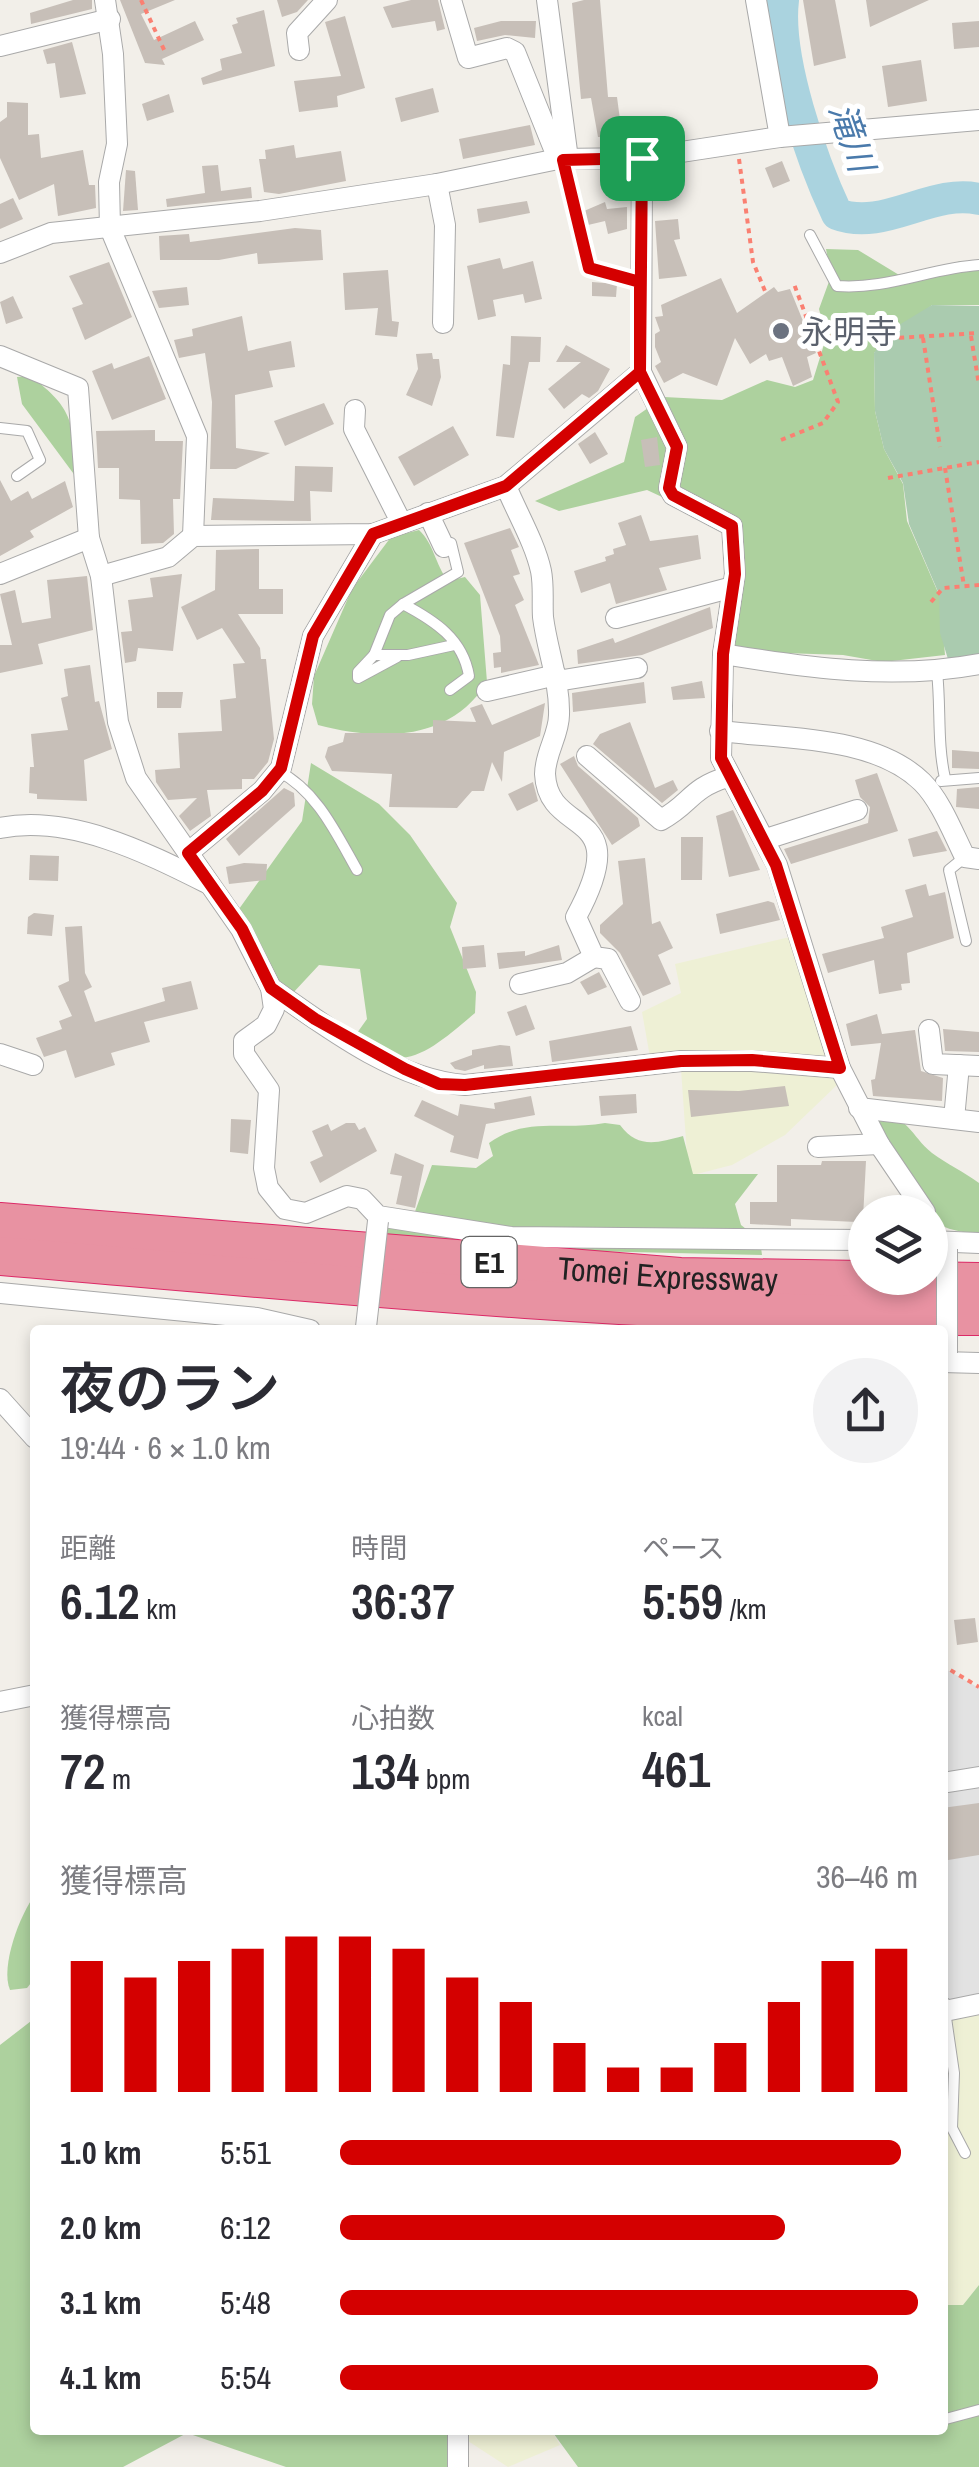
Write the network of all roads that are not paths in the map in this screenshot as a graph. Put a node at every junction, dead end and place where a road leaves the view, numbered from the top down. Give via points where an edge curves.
1 (326, 0) edge
2 (451, 0) edge
3 (547, 0) edge
4 (756, 0) edge
5 (108, 10) edge
6 (0, 46) edge
7 (299, 50) dead end
8 (979, 120) edge
9 (780, 137) junction
10 (642, 158) junction
11 (563, 159) junction
12 (437, 184) junction
13 (110, 228) junction
14 (810, 236) dead end
15 (0, 253) edge
16 (979, 265) edge
17 (640, 282) junction
18 (443, 323) dead end
19 (0, 356) edge
20 (640, 372) junction
21 (355, 410) dead end
22 (0, 428) edge
23 (16, 476) dead end
24 (506, 486) junction
25 (428, 513) junction
26 (402, 522) junction
27 (373, 534) junction
28 (193, 536) junction
29 (89, 538) junction
30 (444, 547) joint
31 (0, 574) edge
32 (101, 576) junction
33 (733, 587) junction
34 (403, 604) junction
35 (616, 618) dead end
36 (454, 645) junction
37 (723, 654) junction
38 (374, 655) junction
39 (401, 655) junction
40 (979, 664) edge
41 (637, 668) dead end
42 (937, 672) junction
43 (556, 678) junction
44 (450, 690) dead end
45 (487, 691) dead end
46 (720, 731) junction
47 (588, 756) dead end
48 (278, 771) junction
49 (728, 777) junction
50 (979, 778) edge
51 (937, 786) junction
52 (856, 810) dead end
53 (0, 828) edge
54 (766, 839) junction
55 (188, 853) junction
56 (972, 858) edge
57 (356, 870) dead end
58 (209, 884) junction
59 (966, 941) dead end
60 (594, 956) junction
61 (520, 984) dead end
62 (271, 988) junction
63 (630, 1002) dead end
64 (929, 1030) dead end
65 (0, 1054) edge
66 (33, 1065) dead end
67 (969, 1065) edge
68 (840, 1068) junction
69 (859, 1108) junction
70 (954, 1119) junction
71 (979, 1122) edge
72 (879, 1144) junction
73 (818, 1147) dead end
74 (914, 1195) edge
75 (378, 1219) junction
76 (0, 1222) edge
77 (848, 1240) edge
78 (948, 1243) edge
79 (979, 1243) edge
80 (979, 1282) edge
81 (0, 1287) edge
82 (942, 1295) edge
83 (979, 1316) edge
84 (288, 1325) edge
85 (366, 1325) edge
86 (944, 1325) edge
87 (948, 1359) edge
88 (979, 1364) edge
89 (0, 1399) edge
90 (30, 1432) edge
91 (30, 1696) edge
92 (0, 1702) edge
93 (979, 1777) edge
94 (948, 1782) edge
95 (979, 2004) edge
96 (948, 2008) edge
97 (948, 2035) edge
98 (965, 2153) dead end
99 (979, 2410) edge
100 (948, 2418) edge
101 (458, 2435) edge
102 (458, 2467) edge

1 - 7 street via 297,34
2 - 11 street via 468,58 507,48 516,52
3 - 11 street
4 - 9 street
5 - 6 street
5 - 13 street via 117,144
8 - 9 street
9 - 10 street
10 - 11 street
10 - 17 street
11 - 12 street
11 - 17 lane via 589,268
12 - 13 street
12 - 18 street via 446,225
13 - 15 street via 51,232
13 - 28 street via 198,436
14 - 16 lane via 837,286 881,286
17 - 20 street
19 - 29 street via 78,388
20 - 24 street
20 - 33 street via 677,447 673,495 732,526
21 - 26 street via 354,429
22 - 23 lane via 27,431 40,460
24 - 25 street
24 - 43 street via 541,570
25 - 26 street
25 - 30 street
26 - 27 street
27 - 28 street
27 - 48 street via 313,636
28 - 32 street via 168,557
29 - 31 street
29 - 32 street
30 - 34 lane via 451,543 458,572
32 - 55 street via 118,722 136,778
33 - 35 street
33 - 37 street
34 - 36 lane via 437,622
34 - 38 lane via 390,615
36 - 39 lane
36 - 44 lane via 466,655 469,676
37 - 42 street via 804,667
37 - 46 street
38 - 39 lane
38 - 39 lane via 358,678
40 - 42 street
41 - 43 street
42 - 51 lane
43 - 45 street
43 - 60 street via 560,718 545,776 556,804 588,827 600,859 576,917
46 - 49 street
46 - 51 street via 885,756
47 - 49 street via 661,820 681,810 698,786
48 - 55 street
48 - 57 lane via 315,802
49 - 54 street
50 - 51 lane
51 - 56 street
52 - 54 street
53 - 58 street via 48,827 137,848
54 - 68 street
55 - 58 street
56 - 59 lane via 950,870
58 - 62 street via 242,929
60 - 61 street via 566,973
60 - 63 street via 608,959
62 - 68 street via 327,1026 439,1084 681,1061
62 - 75 street via 274,1009 266,1025 244,1041 244,1054 269,1090 268,1188 285,1208 306,1213 347,1196 362,1199
64 - 67 street via 933,1064
65 - 66 street
67 - 70 street
68 - 69 street
69 - 70 street
69 - 72 street
70 - 71 street
72 - 73 street
72 - 74 street
75 - 77 street via 511,1236
75 - 85 street, bridge
76 - 80 highway, Tomei Expressway / E1 via 680,1278
78 - 79 street
81 - 83 highway, Tomei Expressway / E1
81 - 84 street
82 - 86 street, bridge
87 - 88 street
89 - 90 street
91 - 92 street
93 - 94 street
95 - 96 street
97 - 98 lane via 952,2128
99 - 100 lane
101 - 102 street

